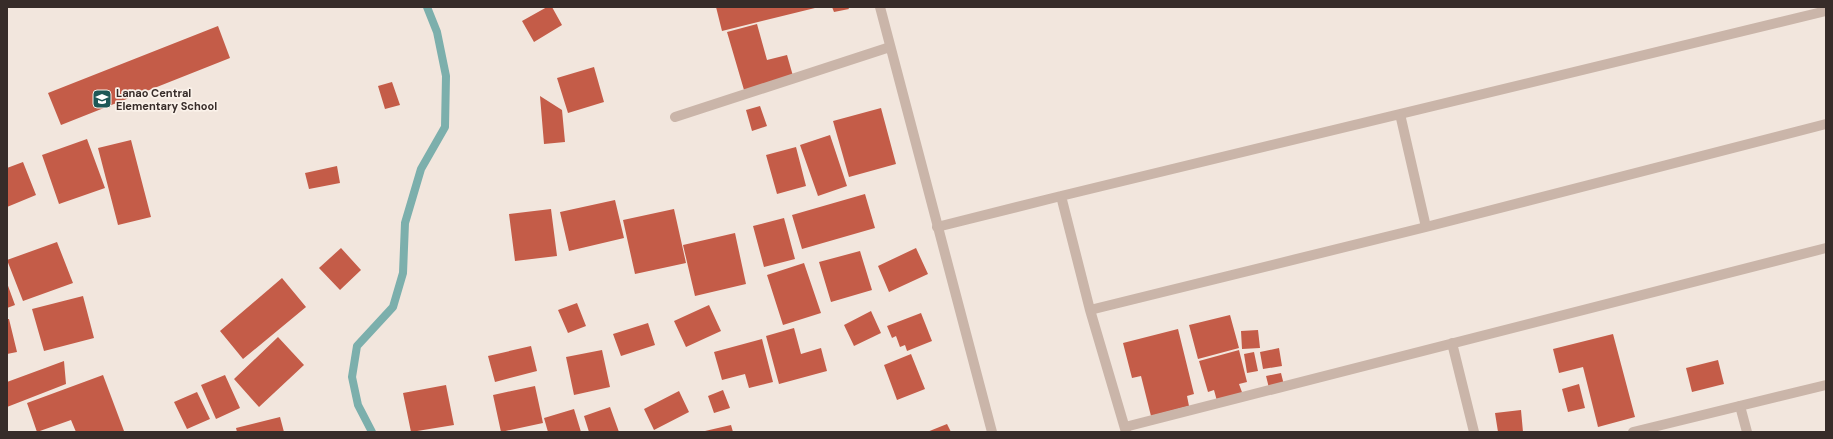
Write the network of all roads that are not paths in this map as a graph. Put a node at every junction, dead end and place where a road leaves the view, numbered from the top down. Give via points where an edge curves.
1 (880, 7) edge
2 (1826, 11) edge
3 (890, 47) junction
4 (1400, 114) junction
5 (675, 117) dead end
6 (1826, 124) edge
7 (1061, 196) junction
8 (938, 227) junction
9 (1426, 227) junction
10 (1826, 248) edge
11 (1090, 310) junction
12 (1452, 343) junction
13 (1826, 385) edge
14 (1740, 406) junction
15 (1126, 429) edge
16 (992, 432) edge
17 (1474, 432) edge
18 (1633, 432) edge
19 (1747, 432) edge

1 - 3 street
2 - 4 street
3 - 5 street
3 - 8 street
4 - 7 street
4 - 9 street
6 - 9 street
7 - 8 street
7 - 11 street
8 - 16 street
9 - 11 street
10 - 12 street
11 - 15 street
12 - 15 street
12 - 17 street
13 - 14 street
14 - 18 street
14 - 19 street

